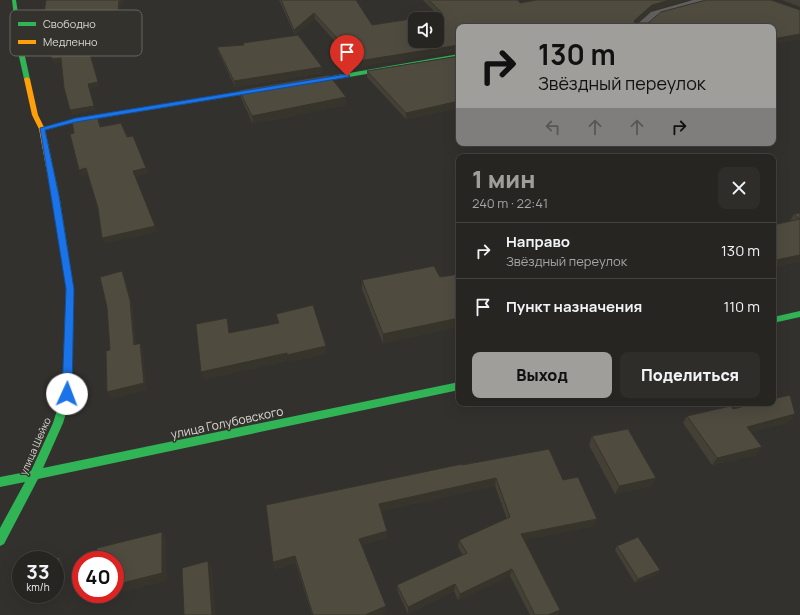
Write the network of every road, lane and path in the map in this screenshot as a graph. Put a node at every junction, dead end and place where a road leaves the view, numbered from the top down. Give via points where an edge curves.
1 (14, 0) edge
2 (707, 0) edge
3 (15, 10) edge
4 (643, 24) edge
5 (22, 56) edge
6 (456, 57) edge
7 (293, 85) edge
8 (277, 87) edge
9 (42, 129) junction
10 (800, 314) edge
11 (776, 319) edge
12 (456, 387) edge
13 (34, 476) junction
14 (0, 482) edge
15 (0, 540) edge

1 - 3 street, улица Шейко
2 - 4 street via 655,14
5 - 9 street, улица Шейко via 35,115
6 - 7 street
8 - 9 street via 76,120
9 - 13 street, улица Шейко via 70,289 67,394 58,423
10 - 11 street
12 - 13 street, улица Голубовского
13 - 14 street, улица Голубовского
13 - 15 street, улица Шейко

